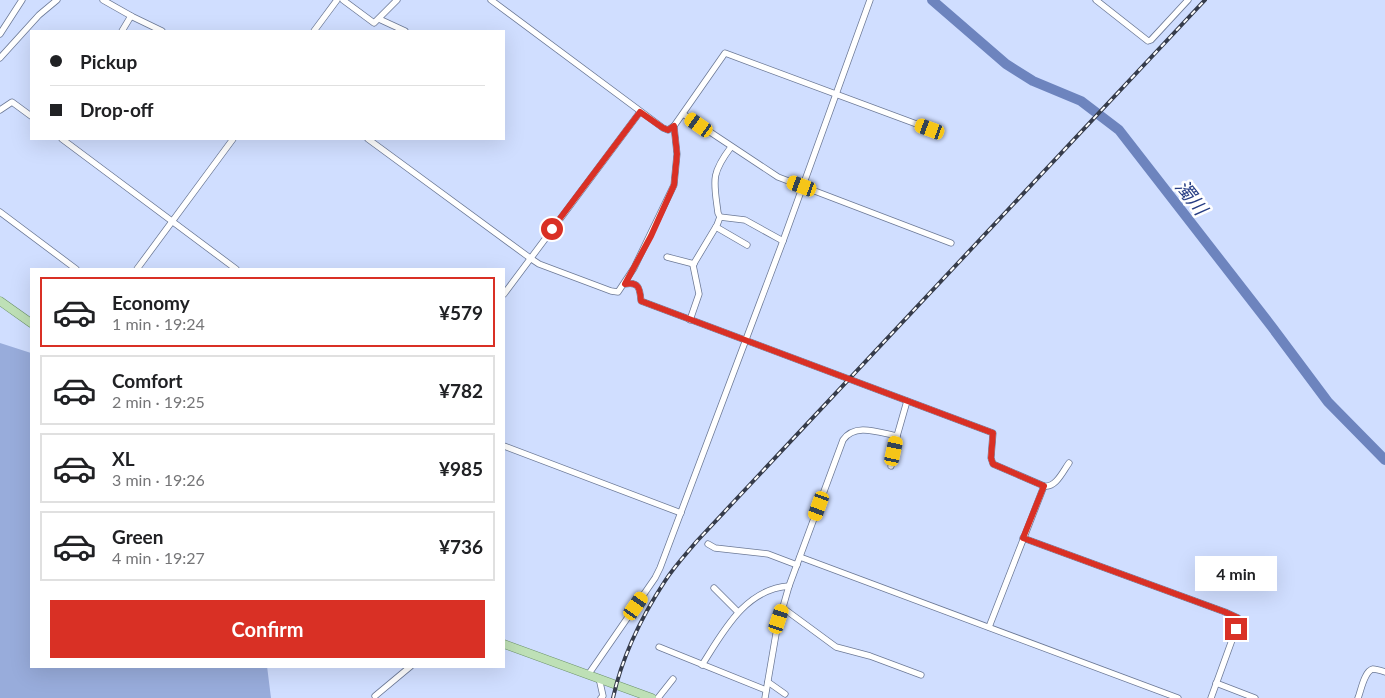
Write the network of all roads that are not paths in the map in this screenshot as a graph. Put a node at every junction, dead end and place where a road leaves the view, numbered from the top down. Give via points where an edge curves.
1 (22, 0) edge
2 (57, 0) edge
3 (103, 0) edge
4 (337, 0) edge
5 (343, 0) edge
6 (397, 0) edge
7 (491, 0) edge
8 (870, 0) edge
9 (1096, 0) edge
10 (1188, 0) edge
11 (131, 16) junction
12 (379, 19) junction
13 (123, 30) edge
14 (158, 30) edge
15 (315, 30) edge
16 (403, 30) edge
17 (0, 34) edge
18 (0, 58) edge
19 (836, 95) junction
20 (0, 110) edge
21 (640, 112) junction
22 (683, 114) junction
23 (30, 115) edge
24 (674, 126) junction
25 (930, 129) dead end
26 (63, 140) edge
27 (233, 140) edge
28 (369, 140) edge
29 (731, 147) junction
30 (802, 186) junction
31 (0, 212) edge
32 (720, 217) junction
33 (172, 221) junction
34 (716, 226) junction
35 (783, 241) junction
36 (951, 243) dead end
37 (747, 245) dead end
38 (667, 257) dead end
39 (530, 258) junction
40 (694, 264) junction
41 (75, 268) edge
42 (138, 268) edge
43 (235, 268) edge
44 (625, 284) junction
45 (505, 293) edge
46 (0, 301) edge
47 (690, 320) junction
48 (30, 322) edge
49 (745, 340) junction
50 (907, 401) junction
51 (897, 436) junction
52 (505, 446) edge
53 (1069, 463) dead end
54 (891, 466) dead end
55 (1044, 486) junction
56 (681, 513) junction
57 (1023, 538) junction
58 (708, 544) dead end
59 (800, 556) junction
60 (797, 565) junction
61 (789, 586) junction
62 (714, 588) dead end
63 (783, 608) junction
64 (738, 612) junction
65 (989, 627) junction
66 (505, 644) edge
67 (659, 647) dead end
68 (702, 665) junction
69 (409, 668) edge
70 (1385, 672) edge
71 (588, 675) junction
72 (921, 675) dead end
73 (599, 678) junction
74 (673, 679) dead end
75 (768, 682) junction
76 (1216, 683) junction
77 (766, 690) junction
78 (785, 694) dead end
79 (375, 696) dead end
80 (601, 698) edge
81 (652, 698) edge
82 (658, 698) edge
83 (764, 698) edge
84 (1178, 698) edge
85 (1210, 698) edge
86 (1255, 698) edge
87 (1358, 698) edge

1 - 17 street
2 - 18 street
3 - 11 street
4 - 15 street
5 - 12 street via 374,24
6 - 12 street
7 - 21 street
8 - 19 street
9 - 10 street via 1148,42
11 - 13 street
11 - 14 street
12 - 16 street
19 - 22 street via 725,53
19 - 25 street
19 - 30 street
20 - 23 street via 12,102
21 - 24 street via 663,128 668,130
21 - 39 street
22 - 24 street
22 - 29 street
24 - 44 street via 677,154 674,185
26 - 33 street
27 - 33 street
28 - 39 street
29 - 30 street via 772,174
29 - 32 street via 714,179
30 - 35 street
30 - 36 street
31 - 41 street
32 - 34 street
32 - 35 street via 745,220
33 - 42 street
33 - 43 street
34 - 37 street
34 - 40 street
35 - 49 street
38 - 40 street
39 - 44 street via 611,291 618,292
39 - 45 street
40 - 47 street via 699,294
44 - 47 street via 637,285 641,301
46 - 48 main road
47 - 49 street
49 - 50 street
49 - 56 street
50 - 51 street
50 - 55 street via 993,433 993,464
51 - 54 street
51 - 59 street via 857,430 846,436
52 - 56 street
53 - 55 street via 1054,484
55 - 57 street
56 - 71 street via 655,578
57 - 65 street
57 - 76 street via 1236,617 1236,629
58 - 60 street via 717,548 771,554
59 - 60 street
59 - 65 street
60 - 61 street
61 - 63 street
61 - 64 street via 768,590
62 - 64 street
63 - 72 street via 839,649 870,656
63 - 75 street
64 - 68 street
65 - 84 street
66 - 71 main road
67 - 68 street
68 - 77 street
69 - 79 street
70 - 87 street via 1371,670
71 - 73 main road
73 - 80 street
73 - 81 main road
74 - 82 street
75 - 77 street
75 - 78 street
76 - 85 street
76 - 86 street
77 - 83 street

